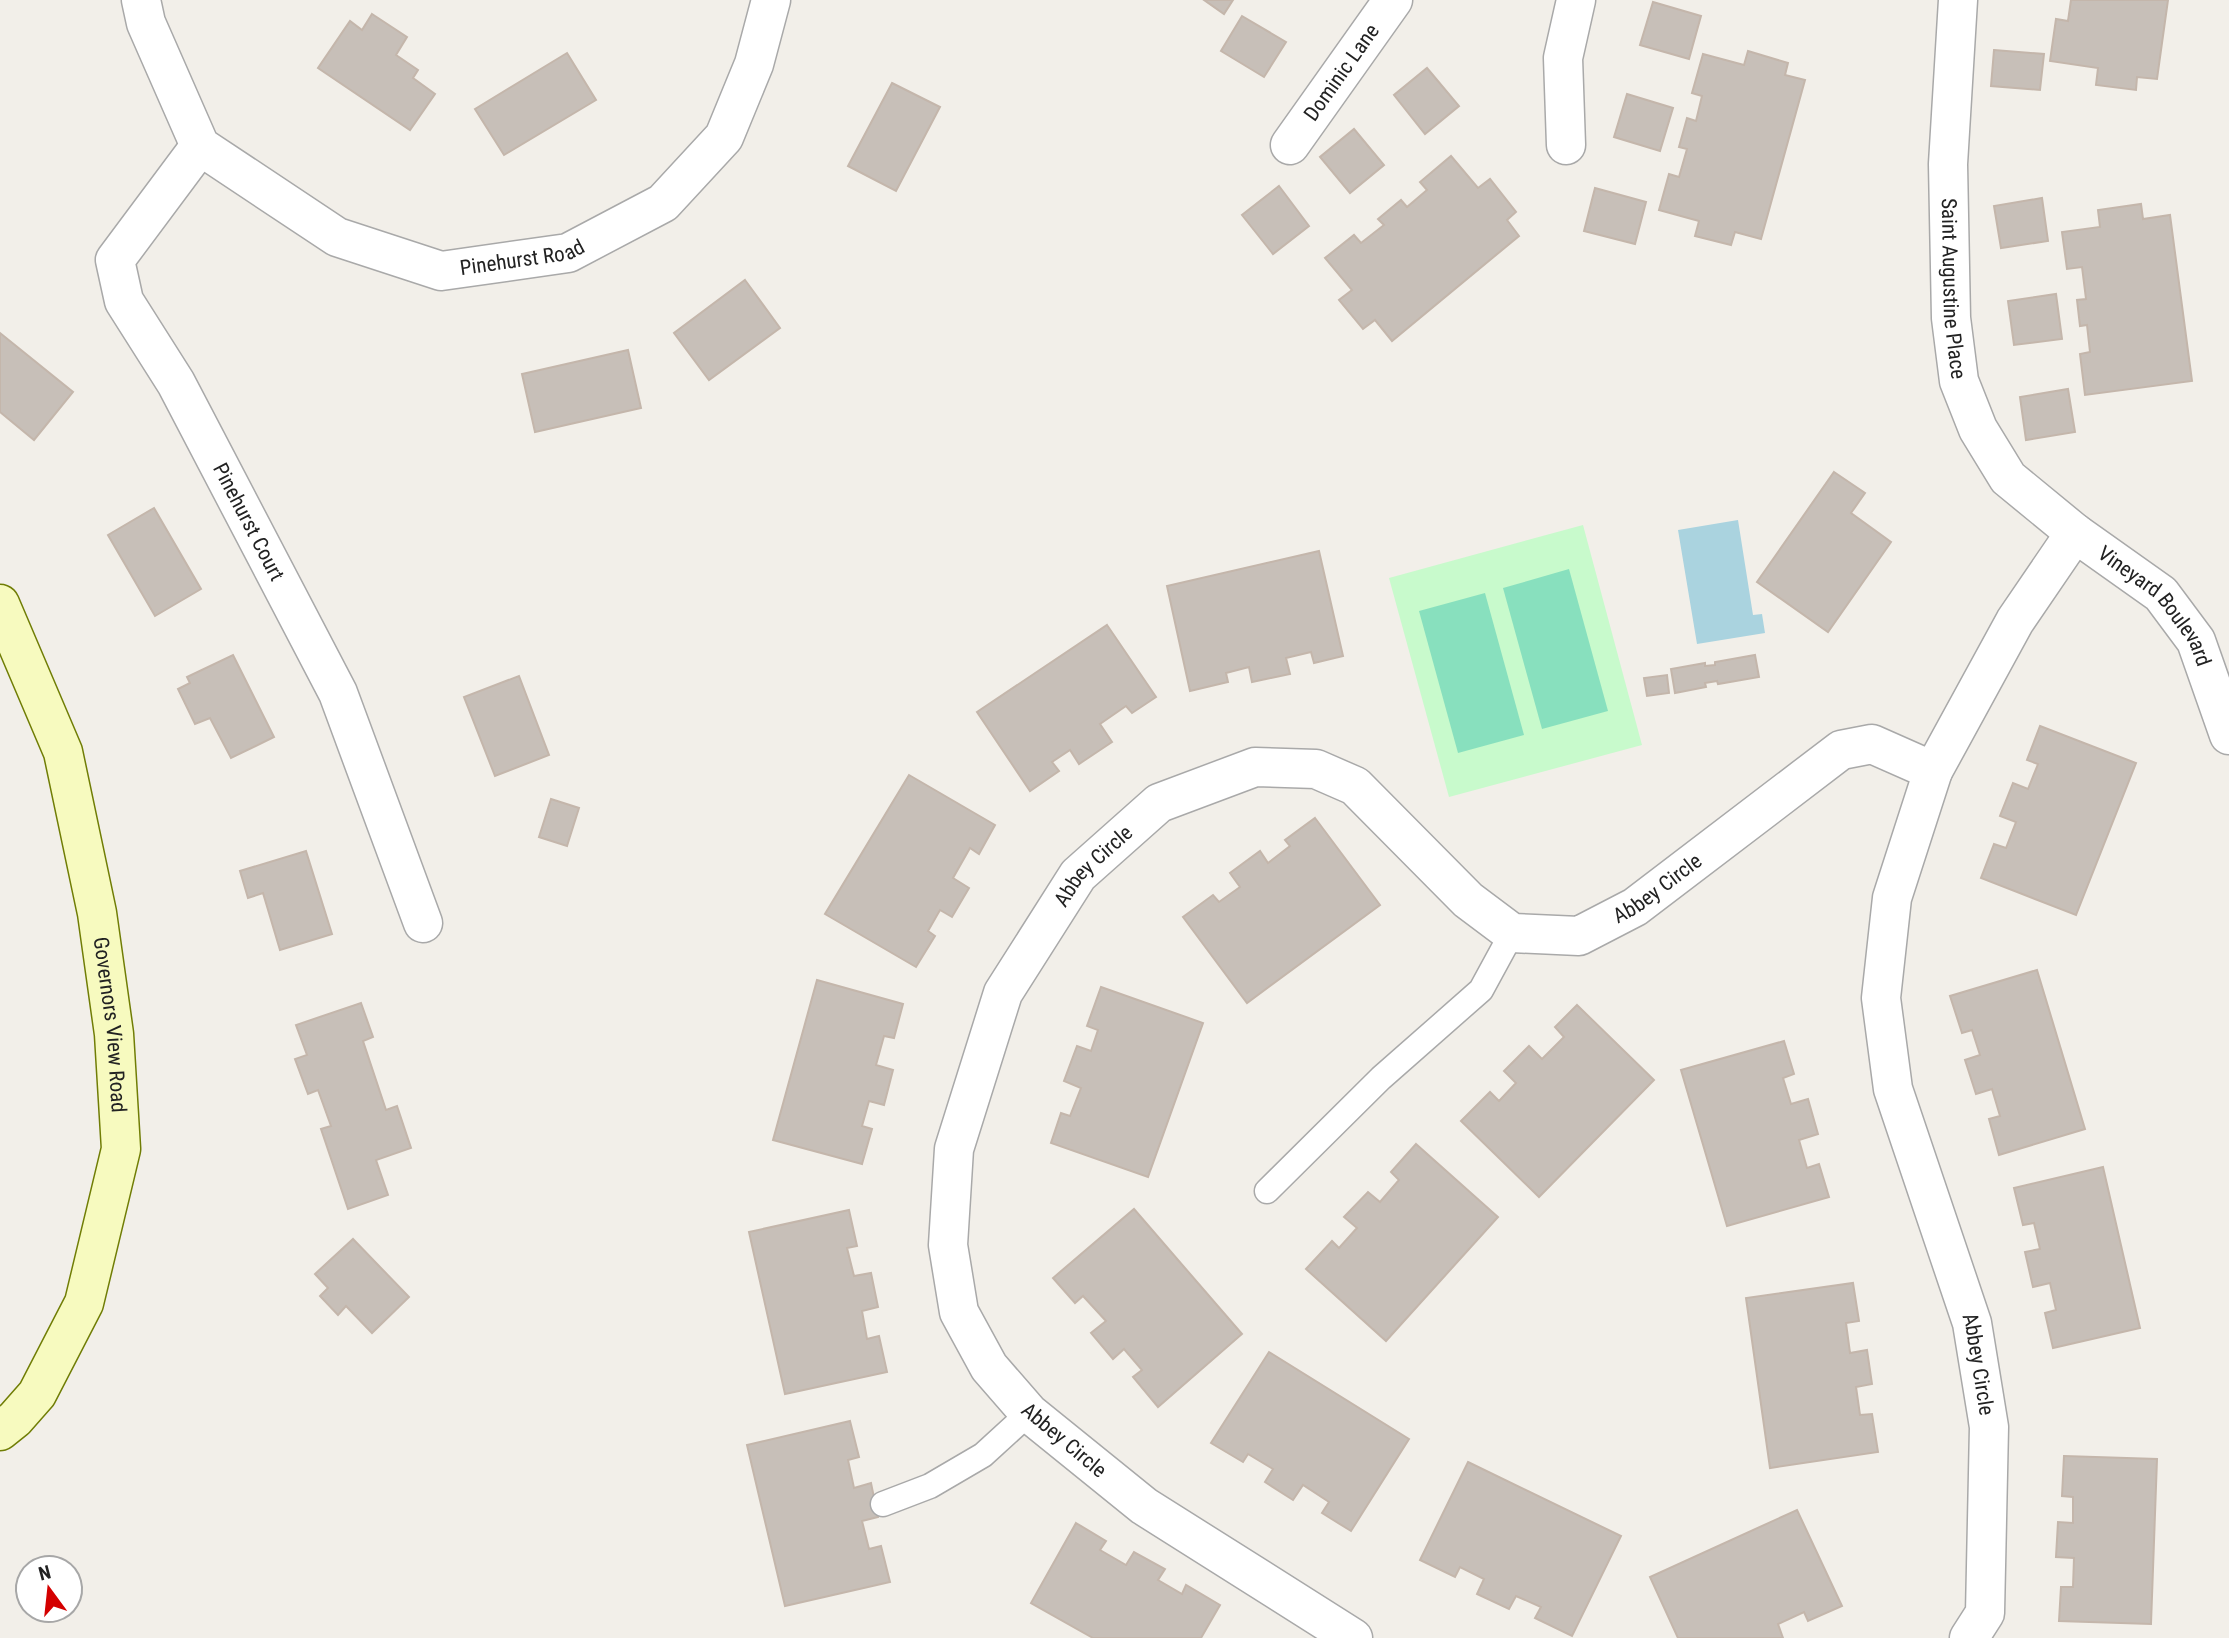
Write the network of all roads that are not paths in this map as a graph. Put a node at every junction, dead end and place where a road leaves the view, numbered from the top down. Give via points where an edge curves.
1 (141, 0) edge
2 (771, 0) edge
3 (1393, 0) edge
4 (1576, 0) edge
5 (1958, 0) edge
6 (1290, 145) dead end
7 (1566, 145) dead end
8 (200, 146) junction
9 (2074, 533) junction
10 (0, 604) edge
11 (2229, 735) edge
12 (1933, 771) junction
13 (423, 923) dead end
14 (1512, 933) junction
15 (1267, 1191) dead end
16 (1029, 1413) junction
17 (0, 1431) edge
18 (883, 1504) dead end
19 (1353, 1638) edge
20 (1969, 1638) edge

1 - 8 street via 146,23
2 - 8 street, Pinehurst Road via 754,64 724,137 663,203 568,253 442,271 337,237
3 - 6 street, Dominic Lane
4 - 7 street via 1563,58
5 - 9 street, Saint Augustine Place via 1948,164 1951,318 1959,381 1978,429 2008,478
8 - 13 street, Pinehurst Court via 115,260 124,301 176,383 338,693
9 - 11 street, Vineyard Boulevard via 2161,594 2196,641
9 - 12 street, Abbey Circle via 2015,621
10 - 17 street, Governors View Road via 63,752 97,913 114,1034 121,1149 84,1303 37,1394
12 - 14 street, Abbey Circle via 1872,744 1841,750 1635,907 1579,936
12 - 20 street, Abbey Circle via 1892,898 1881,998 1893,1088 1972,1323 1989,1427 1985,1613
14 - 15 lane via 1481,990 1381,1077
14 - 16 street, Abbey Circle via 1468,900 1355,786 1315,769 1255,767 1159,803 1078,875 1003,993 954,1149 948,1245 959,1312 989,1367
16 - 18 lane via 982,1455 930,1486
16 - 19 street, Abbey Circle via 1144,1506

